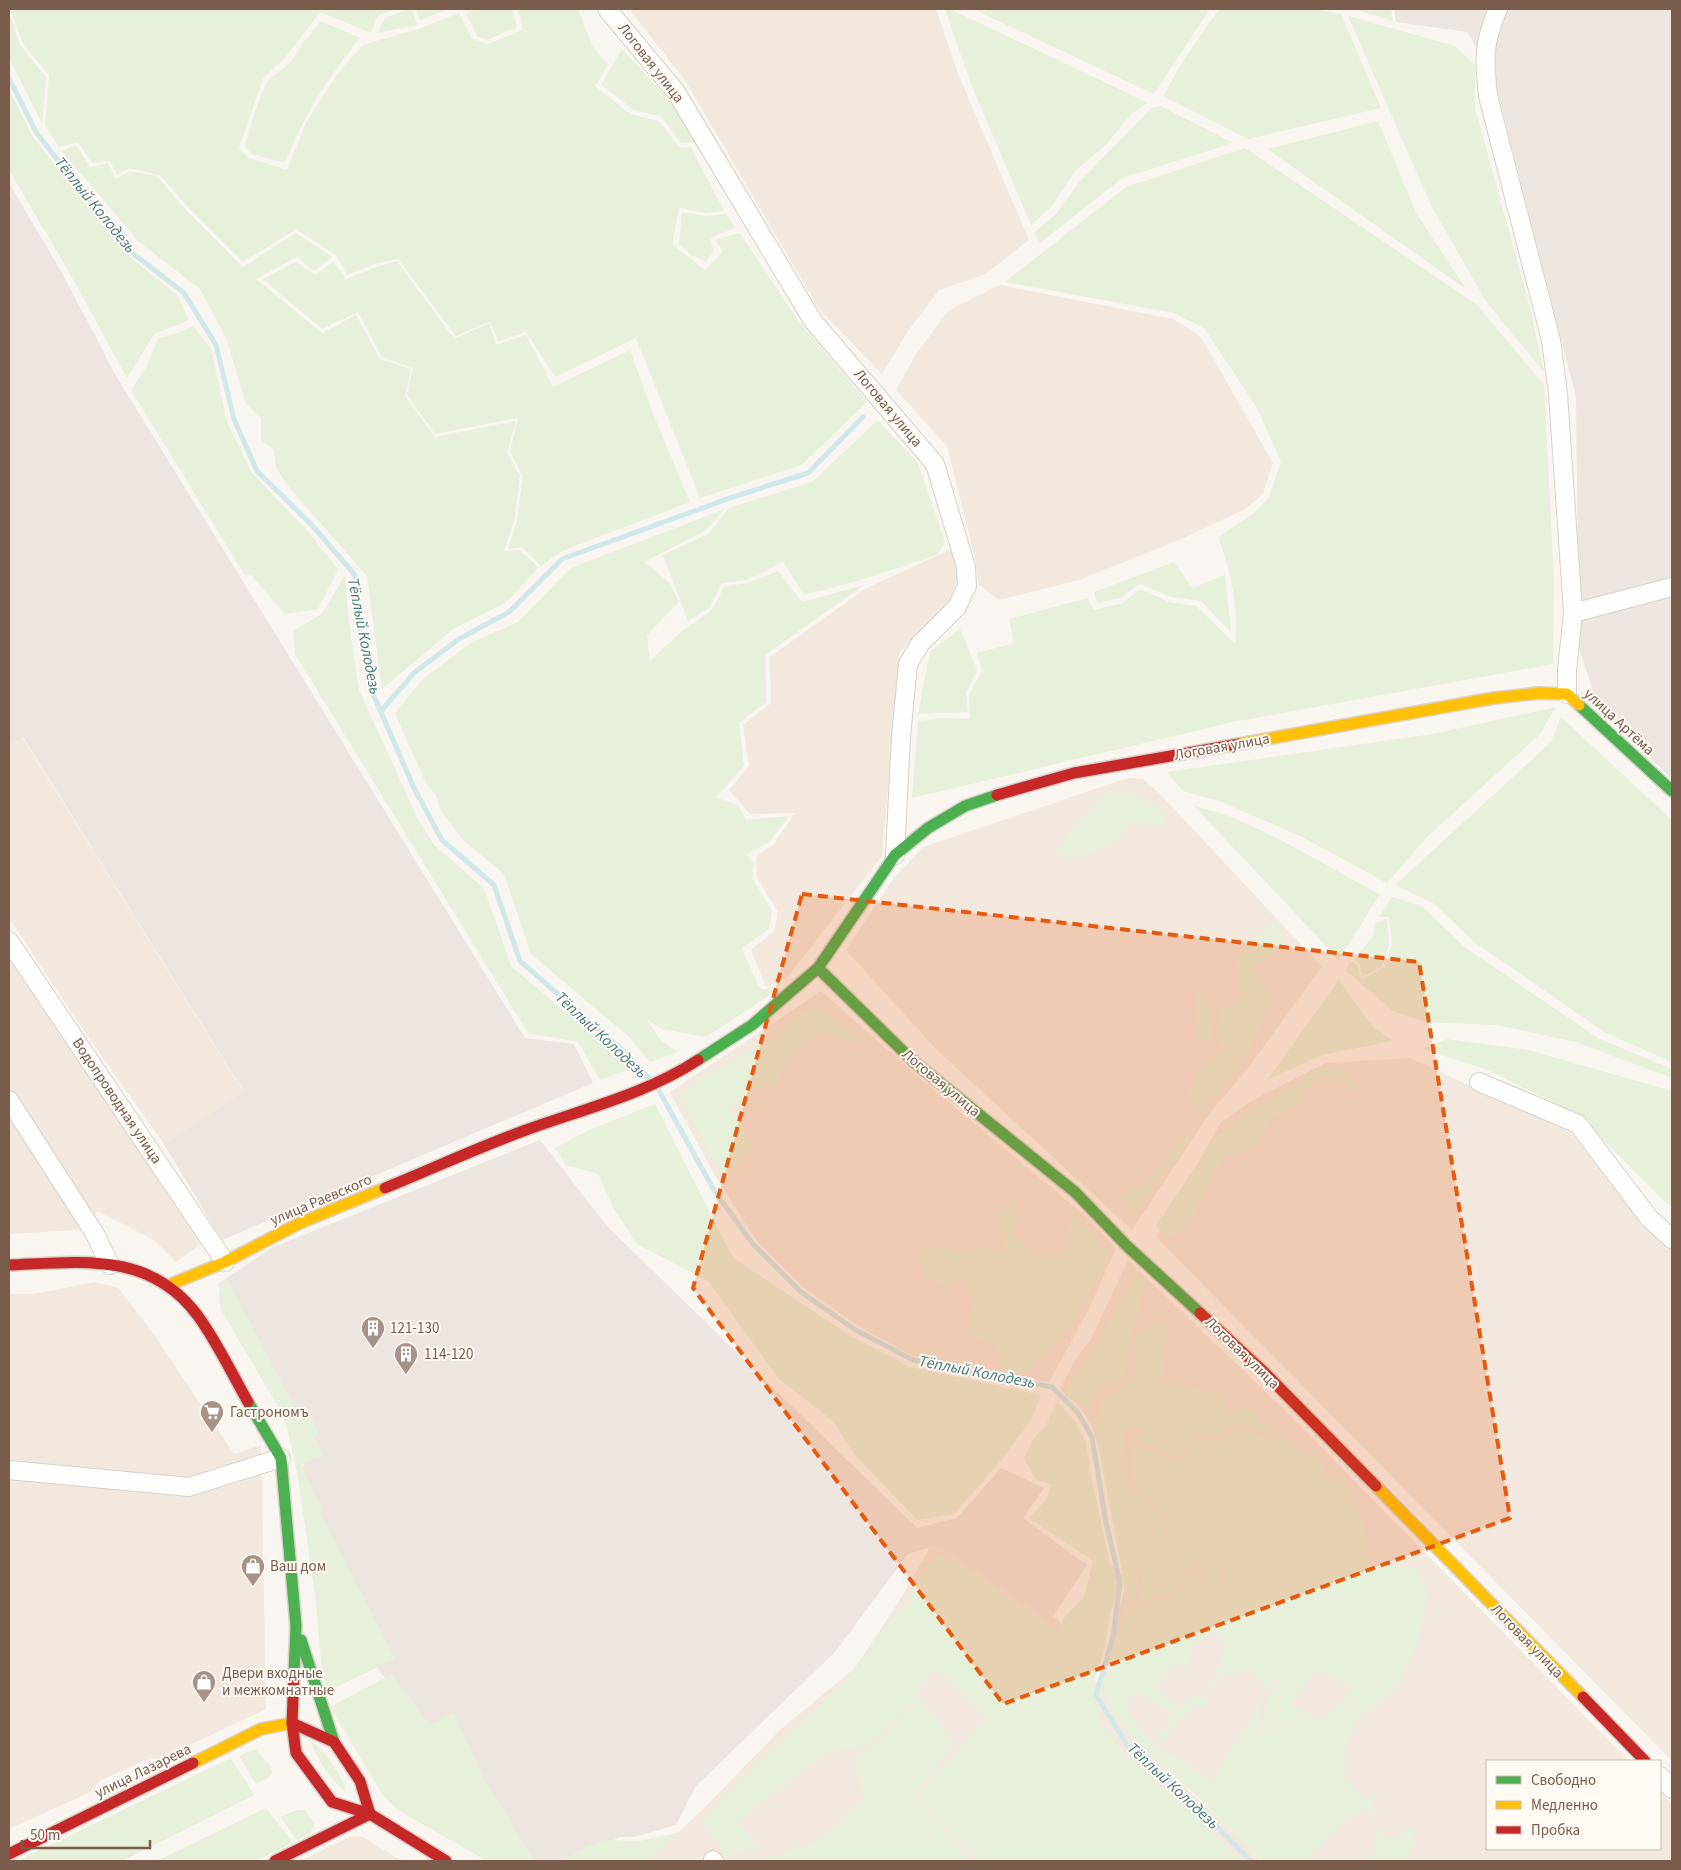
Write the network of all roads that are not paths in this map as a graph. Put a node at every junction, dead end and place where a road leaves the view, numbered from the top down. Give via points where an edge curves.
1 (607, 9) edge
2 (1498, 9) edge
3 (1672, 587) edge
4 (1573, 613) junction
5 (1567, 694) junction
6 (1672, 791) edge
7 (895, 854) junction
8 (9, 940) edge
9 (818, 968) junction
10 (674, 1076) joint
11 (1479, 1082) dead end
12 (9, 1100) edge
13 (1672, 1239) edge
14 (225, 1262) junction
15 (9, 1265) edge
16 (110, 1265) junction
17 (169, 1285) junction
18 (281, 1458) junction
19 (9, 1470) edge
20 (296, 1626) junction
21 (292, 1723) junction
22 (334, 1742) junction
23 (1644, 1760) edge
24 (1661, 1777) edge
25 (1672, 1789) edge
26 (370, 1814) junction
27 (9, 1854) edge
28 (275, 1861) edge
29 (446, 1861) edge

1 - 7 street, Логовая улица via 676,92 812,321 935,464 966,567 967,586 957,607 920,644 908,664
2 - 4 street via 1484,56 1488,96 1551,340 1558,394
3 - 4 street
4 - 5 street via 1566,670
5 - 6 street, улица Артёма
5 - 7 street, Логовая улица via 1539,693 1494,698 1074,774 965,806 928,828
7 - 9 street, Логовая улица
8 - 14 street, Водопроводная улица
9 - 10 street, Логовая улица via 752,1025
9 - 23 street, Логовая улица via 913,1061 1075,1192 1128,1246 1264,1372
10 - 14 street, улица Раевского via 524,1131 300,1223
11 - 13 street via 1578,1124 1650,1218
12 - 16 street via 95,1234
14 - 17 street, улица Раевского
15 - 16 street via 79,1262
16 - 17 street via 143,1271
17 - 18 street via 198,1316
18 - 19 street via 189,1488
18 - 20 street
20 - 21 street
20 - 22 street
21 - 22 street
21 - 26 street via 296,1753 332,1802
21 - 27 street, улица Лазарева via 261,1729
22 - 26 street via 360,1781
24 - 25 street
26 - 28 street
26 - 29 street

